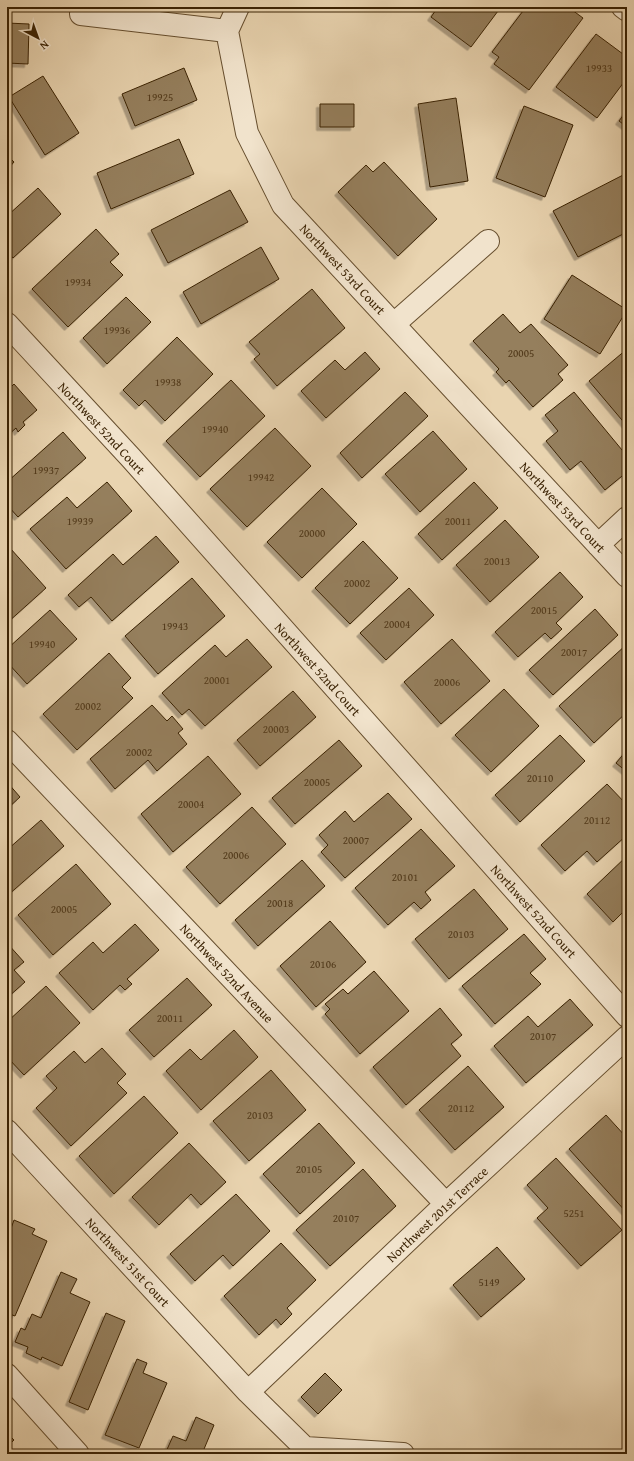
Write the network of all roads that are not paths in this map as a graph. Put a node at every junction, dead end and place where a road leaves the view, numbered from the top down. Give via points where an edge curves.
1 (238, 7) edge
2 (623, 7) edge
3 (627, 10) edge
4 (81, 14) dead end
5 (227, 31) junction
6 (488, 241) dead end
7 (7, 324) edge
8 (394, 324) junction
9 (627, 518) edge
10 (598, 545) junction
11 (627, 576) edge
12 (7, 741) edge
13 (627, 1016) edge
14 (627, 1037) edge
15 (7, 1132) edge
16 (446, 1204) junction
17 (7, 1375) edge
18 (248, 1392) junction
19 (78, 1454) edge
20 (403, 1454) edge

1 - 5 street
2 - 3 street
4 - 5 street
5 - 8 street, Northwest 53rd Court via 247,133 283,205
6 - 8 street
7 - 13 street, Northwest 52nd Court via 136,464
8 - 10 street, Northwest 53rd Court
9 - 10 street
10 - 11 street, Northwest 53rd Court
12 - 16 street, Northwest 52nd Avenue
14 - 16 street, Northwest 201st Terrace
15 - 18 street, Northwest 51st Court
16 - 18 street, Northwest 201st Terrace
17 - 19 street
18 - 20 street via 305,1448

